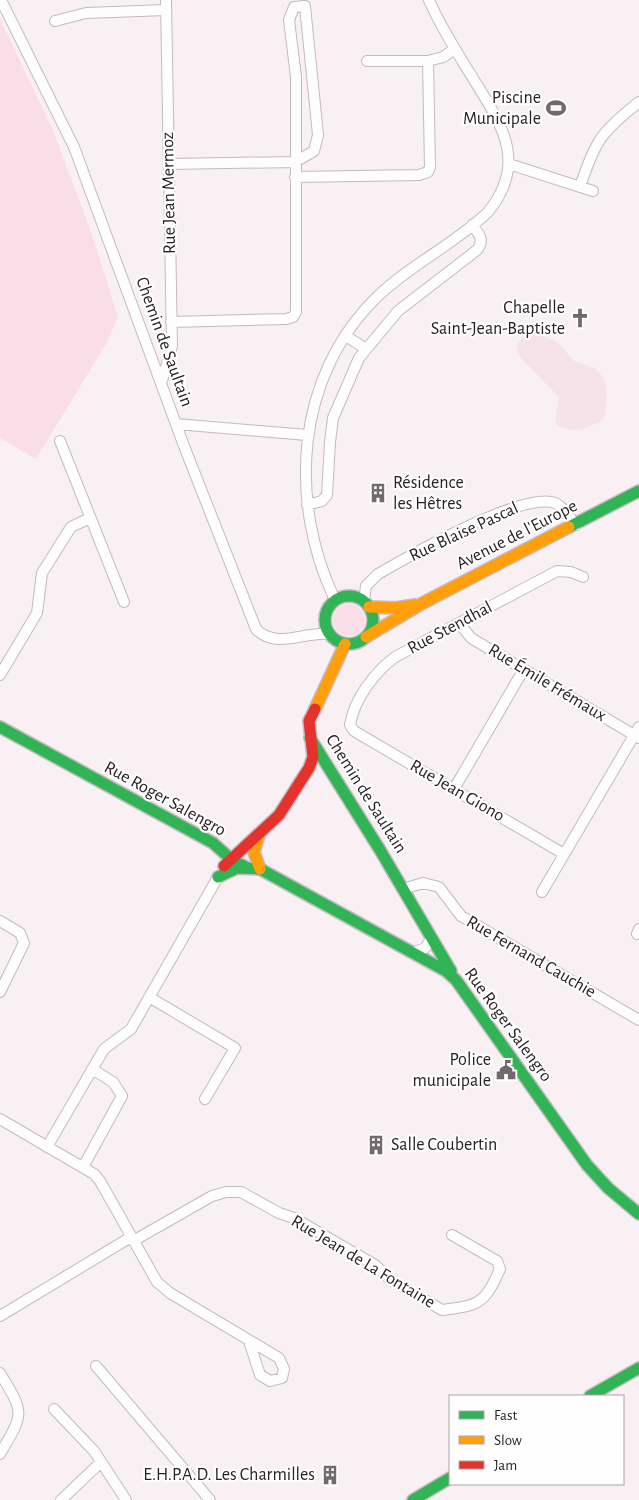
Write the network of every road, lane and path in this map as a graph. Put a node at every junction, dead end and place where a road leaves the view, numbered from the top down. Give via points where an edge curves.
1 (1, 0) edge
2 (429, 0) edge
3 (166, 5) edge
4 (55, 21) dead end
5 (455, 49) junction
6 (367, 61) dead end
7 (428, 61) junction
8 (639, 102) edge
9 (295, 162) junction
10 (169, 164) junction
11 (509, 164) junction
12 (295, 177) junction
13 (580, 187) junction
14 (593, 191) dead end
15 (472, 225) junction
16 (171, 322) junction
17 (346, 336) junction
18 (366, 349) junction
19 (161, 384) junction
20 (176, 424) junction
21 (307, 435) junction
22 (60, 441) dead end
23 (639, 491) edge
24 (639, 497) edge
25 (627, 499) junction
26 (307, 506) junction
27 (90, 518) junction
28 (576, 525) junction
29 (583, 577) dead end
30 (335, 600) junction
31 (124, 602) dead end
32 (423, 603) junction
33 (366, 604) junction
34 (459, 623) junction
35 (329, 634) junction
36 (366, 637) junction
37 (346, 644) junction
38 (524, 669) junction
39 (0, 674) edge
40 (0, 727) edge
41 (350, 727) joint
42 (637, 734) edge
43 (310, 738) junction
44 (309, 768) junction
45 (329, 770) junction
46 (454, 788) junction
47 (259, 834) junction
48 (564, 854) junction
49 (230, 859) junction
50 (247, 867) junction
51 (260, 869) junction
52 (218, 877) junction
53 (403, 889) junction
54 (542, 892) dead end
55 (0, 921) edge
56 (431, 939) junction
57 (416, 952) junction
58 (456, 980) junction
59 (0, 992) edge
60 (149, 997) junction
61 (639, 1020) edge
62 (92, 1069) junction
63 (205, 1099) dead end
64 (0, 1119) edge
65 (47, 1147) junction
66 (83, 1168) junction
67 (639, 1214) edge
68 (452, 1235) dead end
69 (132, 1239) junction
70 (2, 1311) edge
71 (250, 1340) dead end
72 (96, 1366) dead end
73 (639, 1368) edge
74 (0, 1373) edge
75 (639, 1378) edge
76 (592, 1395) edge
77 (611, 1395) edge
78 (54, 1409) dead end
79 (0, 1454) edge
80 (101, 1462) junction
81 (449, 1479) edge
82 (457, 1485) edge
83 (121, 1498) edge
84 (61, 1500) edge
85 (210, 1500) edge
86 (413, 1500) edge
87 (432, 1500) edge

1 - 19 street, Chemin de Saultain via 74,147
2 - 5 street
3 - 4 street via 86,13
3 - 10 street, Rue Jean Mermoz
5 - 7 street
5 - 11 street via 502,128
6 - 7 street
7 - 12 street via 428,172 419,175
8 - 13 street via 600,137
9 - 9 street via 314,151 318,140 306,9 300,4 292,9 289,20 296,77
9 - 10 street
9 - 12 street
10 - 16 street, Rue Jean Mermoz
11 - 13 street
11 - 15 street via 500,197
12 - 16 street via 295,315 286,319
13 - 14 street
15 - 17 street via 382,293
15 - 18 street via 481,238 477,250 398,312
16 - 19 street, Rue Jean Mermoz via 171,356
17 - 18 street
17 - 21 street via 316,398
18 - 26 street via 333,418 327,495
19 - 20 street, Chemin de Saultain
20 - 21 street
20 - 35 street, Chemin de Saultain via 256,629 262,635 277,638
21 - 26 street via 304,474
22 - 27 street
23 - 25 street, Avenue de l'Europe
24 - 25 street, Avenue de l'Europe
25 - 28 street, Avenue de l'Europe
26 - 30 street via 319,562
27 - 31 street
27 - 39 street via 72,527 42,573 37,613
28 - 32 street, Avenue de l'Europe
28 - 33 street, Rue Blaise Pascal via 554,502 531,503 506,510 378,574 366,586
29 - 34 street, Rue Stendhal via 557,571
30 - 33 street via 350,596
30 - 35 street via 324,618
32 - 33 street, Avenue de l'Europe via 396,608
32 - 36 street, Avenue de l'Europe
33 - 36 street via 373,622
34 - 38 street, Rue Émile Frémaux via 471,638
34 - 41 street, Rue Stendhal via 401,653 378,671 366,688
35 - 37 street
36 - 37 street via 354,644
37 - 43 street, Chemin de Saultain via 311,715 308,725
38 - 42 street, Rue Émile Frémaux
38 - 46 street
40 - 49 street, Rue Roger Salengro via 213,843
41 - 46 street, Rue Jean Giono
42 - 48 street
43 - 44 street, Rue Roger Salengro via 313,757
43 - 45 street, Chemin de Saultain
44 - 45 street via 322,765
44 - 47 street, Rue Roger Salengro via 279,815
45 - 53 street, Chemin de Saultain
46 - 48 street, Rue Jean Giono
47 - 49 street, Rue Roger Salengro
47 - 51 street via 253,849
48 - 54 street
49 - 50 street
49 - 52 street
50 - 51 street, Rue Roger Salengro
50 - 52 street
51 - 57 street, Rue Roger Salengro
52 - 60 street
53 - 56 street, Chemin de Saultain
53 - 61 street, Rue Fernand Cauchie via 423,883 439,887 461,916
55 - 59 street via 20,933 24,943
56 - 57 street via 427,946
56 - 58 street, Chemin de Saultain
57 - 58 street, Rue Roger Salengro
58 - 67 street, Rue Roger Salengro via 587,1165
60 - 62 street via 131,1029 107,1045
60 - 63 street via 235,1048
62 - 65 street
62 - 66 street via 113,1082 122,1096
64 - 65 street
65 - 66 street
66 - 69 street via 100,1181
68 - 69 street, Rue Jean de La Fontaine via 497,1261 500,1269 479,1303 442,1310 298,1220 241,1192 212,1196
69 - 70 street, Rue Jean de La Fontaine
69 - 71 street via 161,1286
72 - 85 street
73 - 76 street
74 - 79 street via 17,1402 20,1415
75 - 77 street
78 - 80 street
80 - 83 street
80 - 84 street
81 - 86 street
82 - 87 street

